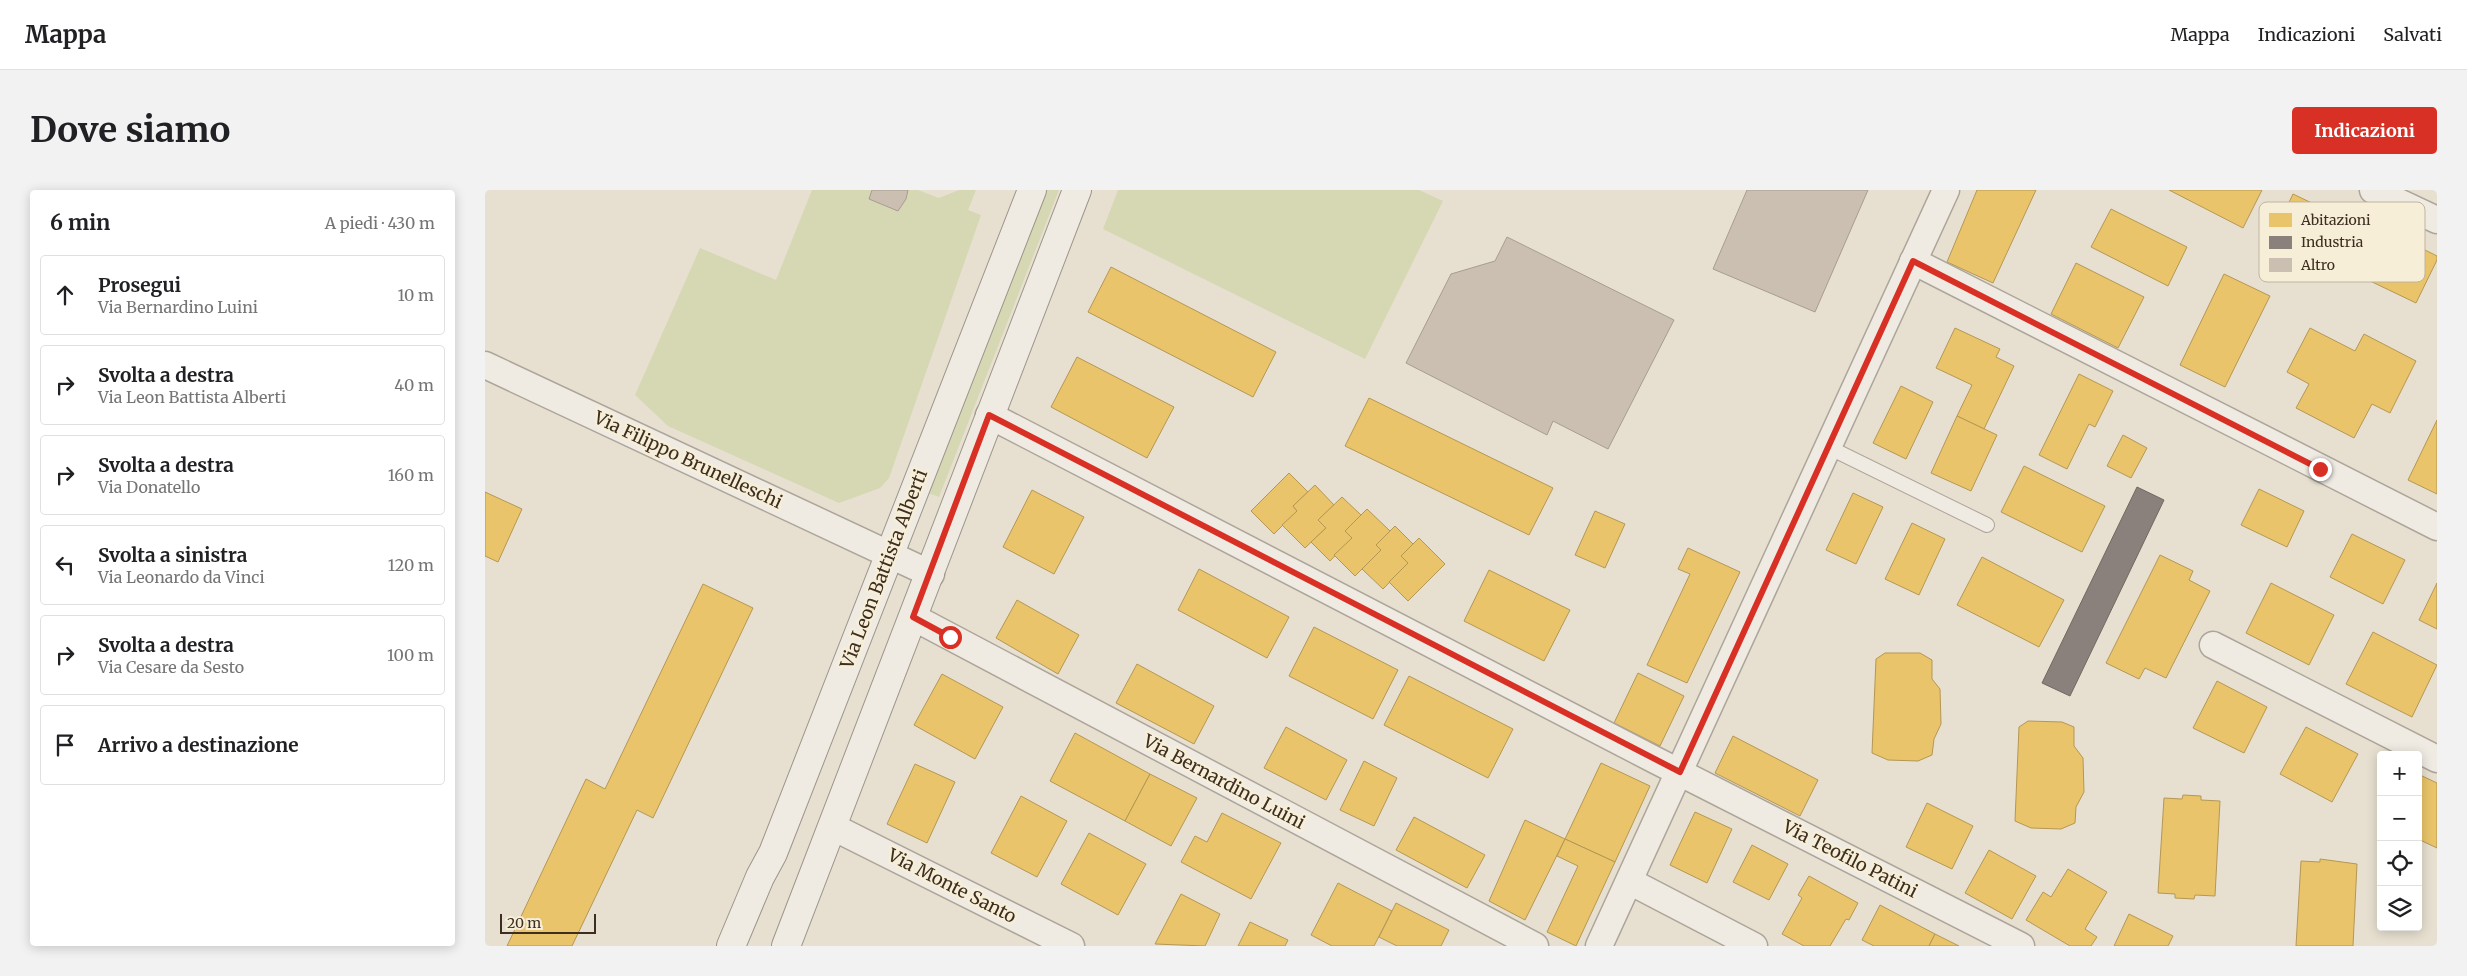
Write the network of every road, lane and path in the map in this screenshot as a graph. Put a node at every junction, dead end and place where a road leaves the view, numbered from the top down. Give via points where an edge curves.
1 (1032, 190) edge
2 (1077, 190) edge
3 (1945, 190) edge
4 (2373, 190) edge
5 (2399, 202) edge
6 (2425, 214) edge
7 (2437, 220) edge
8 (1913, 261) junction
9 (485, 365) edge
10 (989, 415) junction
11 (1828, 447) junction
12 (1987, 525) dead end
13 (2437, 527) edge
14 (890, 555) junction
15 (925, 571) junction
16 (913, 617) junction
17 (2213, 645) dead end
18 (863, 750) junction
19 (2437, 759) edge
20 (1680, 772) junction
21 (833, 827) junction
22 (1631, 882) junction
23 (731, 946) edge
24 (786, 946) edge
25 (1071, 946) edge
26 (1535, 946) edge
27 (1599, 946) edge
28 (1754, 946) edge
29 (2021, 946) edge

1 - 14 street, Via Leon Battista Alberti
2 - 10 street
3 - 8 street
4 - 5 street
6 - 7 street
8 - 11 street
8 - 13 street
9 - 14 street, Via Filippo Brunelleschi
10 - 15 street
10 - 20 street, Via Teofilo Patini
11 - 12 lane
11 - 20 street
14 - 15 street, Via Filippo Brunelleschi
14 - 23 street, Via Leon Battista Alberti via 773,852
15 - 16 street
15 - 18 street via 872,691 858,743
16 - 18 street
16 - 26 street, Via Bernardino Luini
17 - 19 street
18 - 21 street
20 - 22 street
20 - 29 street, Via Teofilo Patini
21 - 24 street
21 - 25 street, Via Monte Santo
22 - 27 street
22 - 28 street

